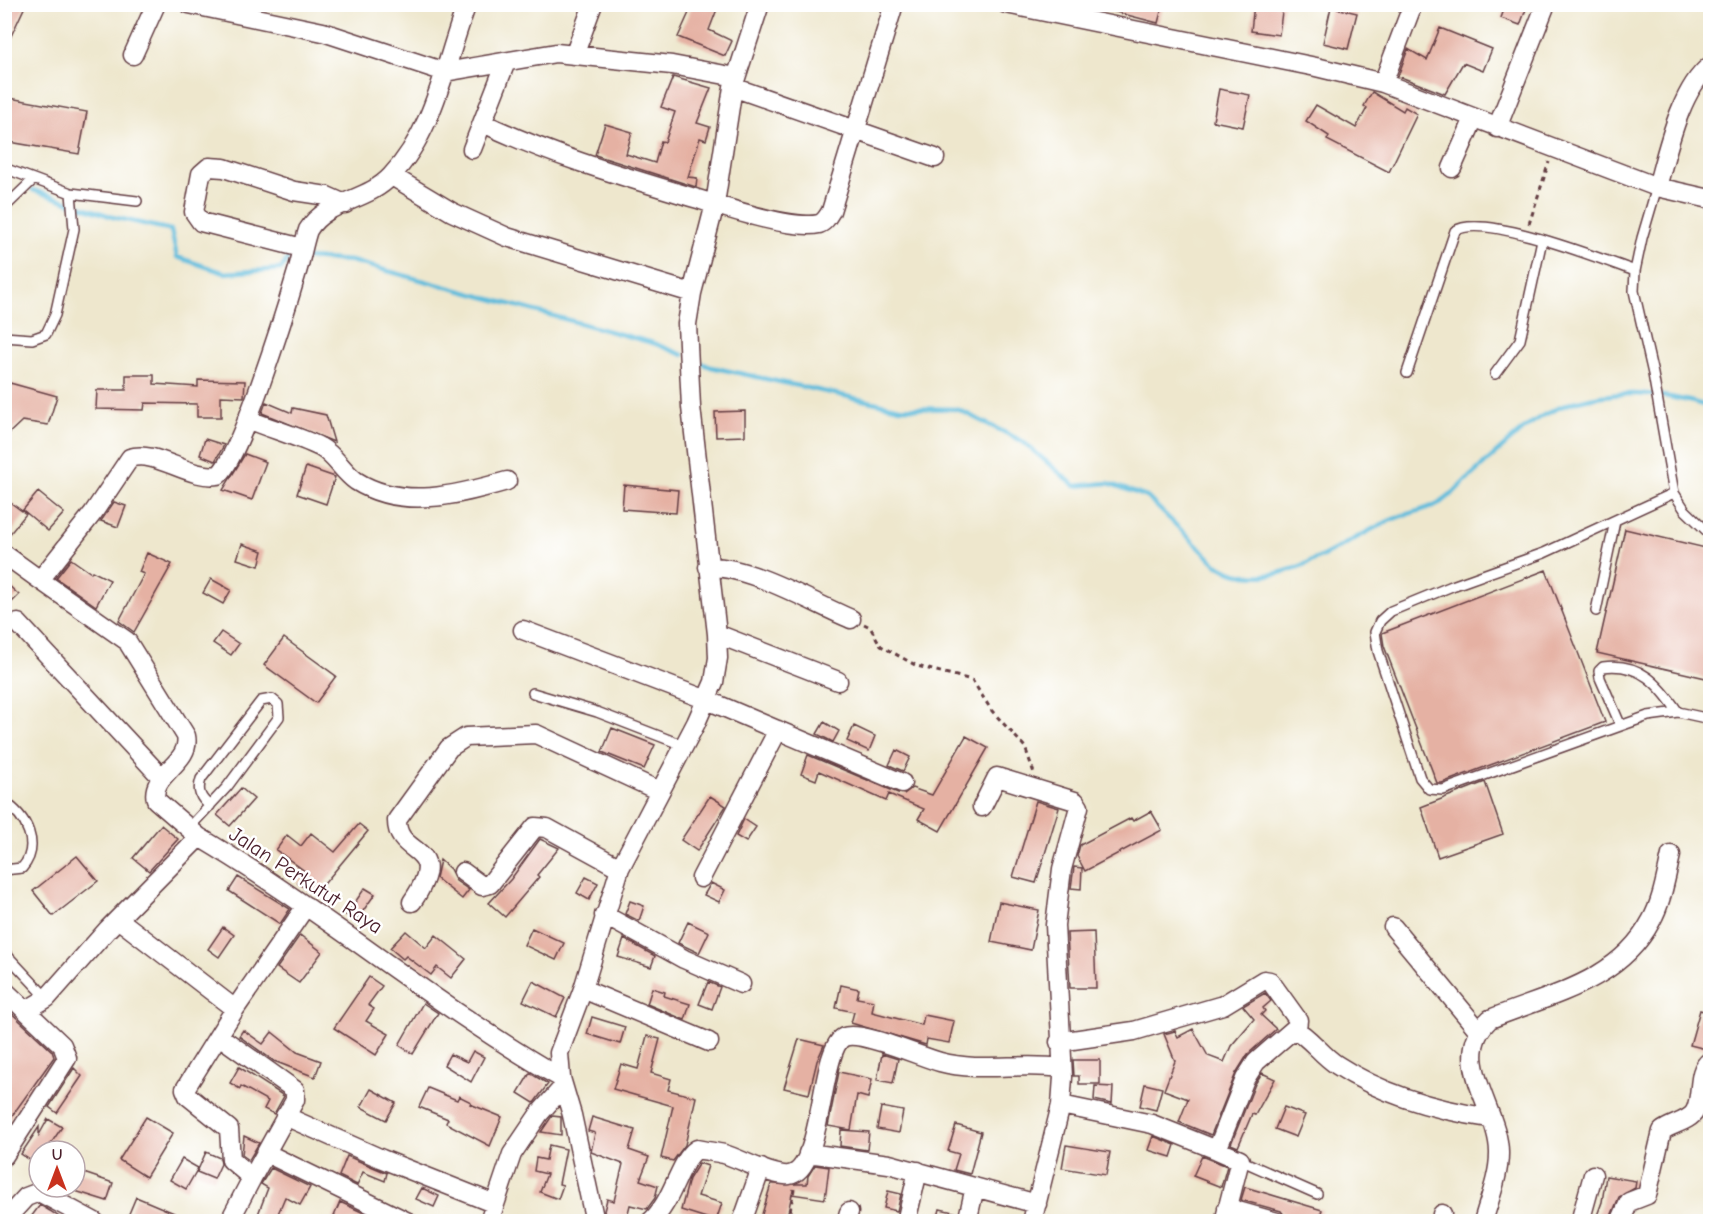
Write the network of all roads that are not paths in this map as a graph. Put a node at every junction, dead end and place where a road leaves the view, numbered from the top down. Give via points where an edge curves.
1 (156, 4) edge
2 (189, 4) edge
3 (467, 4) edge
4 (593, 4) edge
5 (760, 4) edge
6 (894, 4) edge
7 (1006, 4) edge
8 (1413, 4) edge
9 (1546, 4) edge
10 (233, 9) edge
11 (575, 53) junction
12 (133, 55) dead end
13 (506, 62) junction
14 (1710, 66) edge
15 (445, 72) junction
16 (735, 82) junction
17 (1383, 83) junction
18 (1474, 118) junction
19 (483, 123) junction
20 (1497, 128) junction
21 (854, 132) junction
22 (472, 150) dead end
23 (935, 158) dead end
24 (4, 168) edge
25 (1452, 168) dead end
26 (392, 176) junction
27 (33, 180) junction
28 (1657, 187) junction
29 (71, 193) junction
30 (1710, 199) edge
31 (137, 201) dead end
32 (345, 204) junction
33 (715, 204) junction
34 (4, 208) edge
35 (1542, 240) junction
36 (301, 250) junction
37 (1635, 270) junction
38 (692, 293) junction
39 (4, 337) edge
40 (1407, 373) dead end
41 (1495, 374) dead end
42 (247, 419) junction
43 (507, 481) dead end
44 (1674, 493) junction
45 (1614, 522) junction
46 (1710, 534) edge
47 (4, 554) edge
48 (708, 567) junction
49 (40, 580) junction
50 (1596, 611) dead end
51 (851, 619) road end
52 (18, 623) dead end
53 (523, 630) dead end
54 (717, 634) junction
55 (838, 681) dead end
56 (533, 693) dead end
57 (707, 700) junction
58 (1678, 712) junction
59 (1710, 719) edge
60 (1620, 724) junction
61 (778, 730) junction
62 (685, 746) junction
63 (162, 778) junction
64 (902, 783) dead end
65 (659, 791) junction
66 (4, 802) edge
67 (210, 806) junction
68 (982, 807) dead end
69 (193, 833) junction
70 (1671, 855) dead end
71 (620, 868) junction
72 (4, 870) edge
73 (463, 872) dead end
74 (701, 878) dead end
75 (412, 902) dead end
76 (306, 906) junction
77 (604, 915) junction
78 (118, 919) junction
79 (1393, 927) dead end
80 (4, 952) edge
81 (741, 984) dead end
82 (583, 989) junction
83 (4, 990) edge
84 (47, 998) junction
85 (235, 1010) junction
86 (27, 1011) junction
87 (1297, 1029) junction
88 (1479, 1031) junction
89 (219, 1036) junction
90 (709, 1042) dead end
91 (1059, 1042) junction
92 (1710, 1061) edge
93 (1062, 1068) junction
94 (562, 1082) junction
95 (1061, 1105) junction
96 (285, 1116) junction
97 (1490, 1118) junction
98 (1217, 1150) junction
99 (266, 1153) junction
100 (808, 1153) junction
101 (4, 1156) edge
102 (1240, 1160) junction
103 (761, 1168) junction
104 (918, 1171) junction
105 (1593, 1175) dead end
106 (252, 1178) junction
107 (975, 1187) junction
108 (1317, 1194) dead end
109 (495, 1204) junction
110 (1034, 1213) edge
111 (1225, 1215) edge
112 (4, 1221) edge
113 (95, 1221) edge
114 (229, 1221) edge
115 (408, 1221) edge
116 (489, 1221) edge
117 (595, 1221) edge
118 (650, 1221) edge
119 (742, 1221) edge
120 (906, 1221) edge
121 (967, 1221) edge
122 (1277, 1221) edge
123 (1483, 1221) edge
124 (1580, 1221) edge
125 (1620, 1221) edge

1 - 12 street
2 - 10 street
3 - 15 street
4 - 11 street
5 - 16 street
6 - 21 street
7 - 17 street
8 - 17 street
9 - 20 street
10 - 15 street
11 - 13 street
11 - 16 street via 672,65
13 - 15 street
13 - 19 street
14 - 28 street via 1688,98 1673,132
15 - 26 street via 422,131
16 - 21 street
16 - 33 street
17 - 18 street
18 - 20 street
18 - 25 street
19 - 22 street
19 - 33 street via 524,143
20 - 28 street
21 - 23 street
21 - 33 street via 831,211 823,222 789,222
24 - 27 lane
26 - 32 street via 372,192
26 - 38 street via 452,212 507,237
27 - 29 lane
27 - 34 lane
28 - 30 street
28 - 37 lane
29 - 31 lane
29 - 39 lane via 75,229 55,315 46,334 32,339
32 - 36 street via 326,210 314,221
32 - 36 street via 224,168 209,167 201,174 194,206 201,222
33 - 38 street
35 - 37 lane
35 - 40 lane via 1476,225 1455,231
35 - 41 lane via 1520,340
36 - 42 street
37 - 44 lane via 1634,291
38 - 48 street via 687,363
42 - 43 street via 319,447 355,480 389,495 431,497
42 - 49 street via 228,466 218,475 205,476 142,456 130,458
44 - 45 lane
44 - 46 lane
45 - 50 lane
45 - 60 lane via 1391,611 1375,632 1420,778 1429,789 1443,790
47 - 49 street
48 - 51 street via 744,573
48 - 54 street
49 - 63 street via 115,630 138,657 188,744 186,752
52 - 63 street
53 - 57 street
54 - 55 street
54 - 57 street via 718,658
56 - 62 lane via 597,712
57 - 61 street
57 - 62 street
58 - 59 lane
58 - 60 lane
58 - 60 lane via 1649,675 1603,667 1600,678
61 - 64 street
61 - 74 street
62 - 65 street
63 - 69 street via 156,800
65 - 71 street
65 - 75 street via 536,734 491,734 458,740 397,819 400,835 425,858 428,868
66 - 72 lane via 18,810 29,828 31,843 30,859 22,868
67 - 67 lane via 202,800 198,788 201,779 261,701 272,699 278,704 279,717
67 - 69 lane
68 - 91 street via 997,777 1075,801 1079,807 1062,868 1055,925
69 - 76 street, Jalan Perkutut Raya
69 - 78 street, Jalan Perkutut Raya
70 - 88 street via 1652,921 1622,961 1590,980 1490,1019
71 - 73 street via 539,826 489,884 482,886
71 - 77 street
76 - 85 street
76 - 94 street, Jalan Perkutut Raya
77 - 81 street via 684,959
77 - 82 street
78 - 84 street, Jalan Perkutut Raya
78 - 85 street
79 - 88 street
80 - 84 lane
82 - 90 street
82 - 94 street via 559,1053
83 - 86 street
84 - 86 street, Jalan Perkutut Raya
85 - 89 street
86 - 101 street via 62,1045 67,1058
87 - 91 street via 1298,1020 1270,981 1264,980 1223,1005 1145,1028
87 - 97 street via 1334,1063 1385,1092
87 - 98 street via 1292,1029 1256,1062 1245,1079
88 - 97 street via 1472,1052
89 - 96 street via 294,1088 295,1100
89 - 106 street via 186,1092 229,1129 231,1160
91 - 93 street
92 - 125 street via 1704,1068 1694,1113 1662,1131 1647,1194 1629,1202
93 - 95 street
93 - 100 street via 970,1068 862,1037 843,1038 837,1042 832,1056
94 - 109 street via 512,1154
94 - 117 street
95 - 98 street via 1152,1124
95 - 110 street
96 - 99 street
96 - 109 street
97 - 123 street via 1499,1153
98 - 102 street
99 - 106 street
99 - 115 street
100 - 103 street via 804,1165 790,1175
100 - 104 street via 859,1158
102 - 108 lane
102 - 111 street
103 - 118 street via 725,1154 697,1149 689,1155 660,1213
103 - 119 street
104 - 107 street
104 - 120 street
105 - 124 street
106 - 114 street
107 - 110 street
107 - 121 street
109 - 116 street
111 - 122 street
112 - 113 street via 26,1197 39,1192

